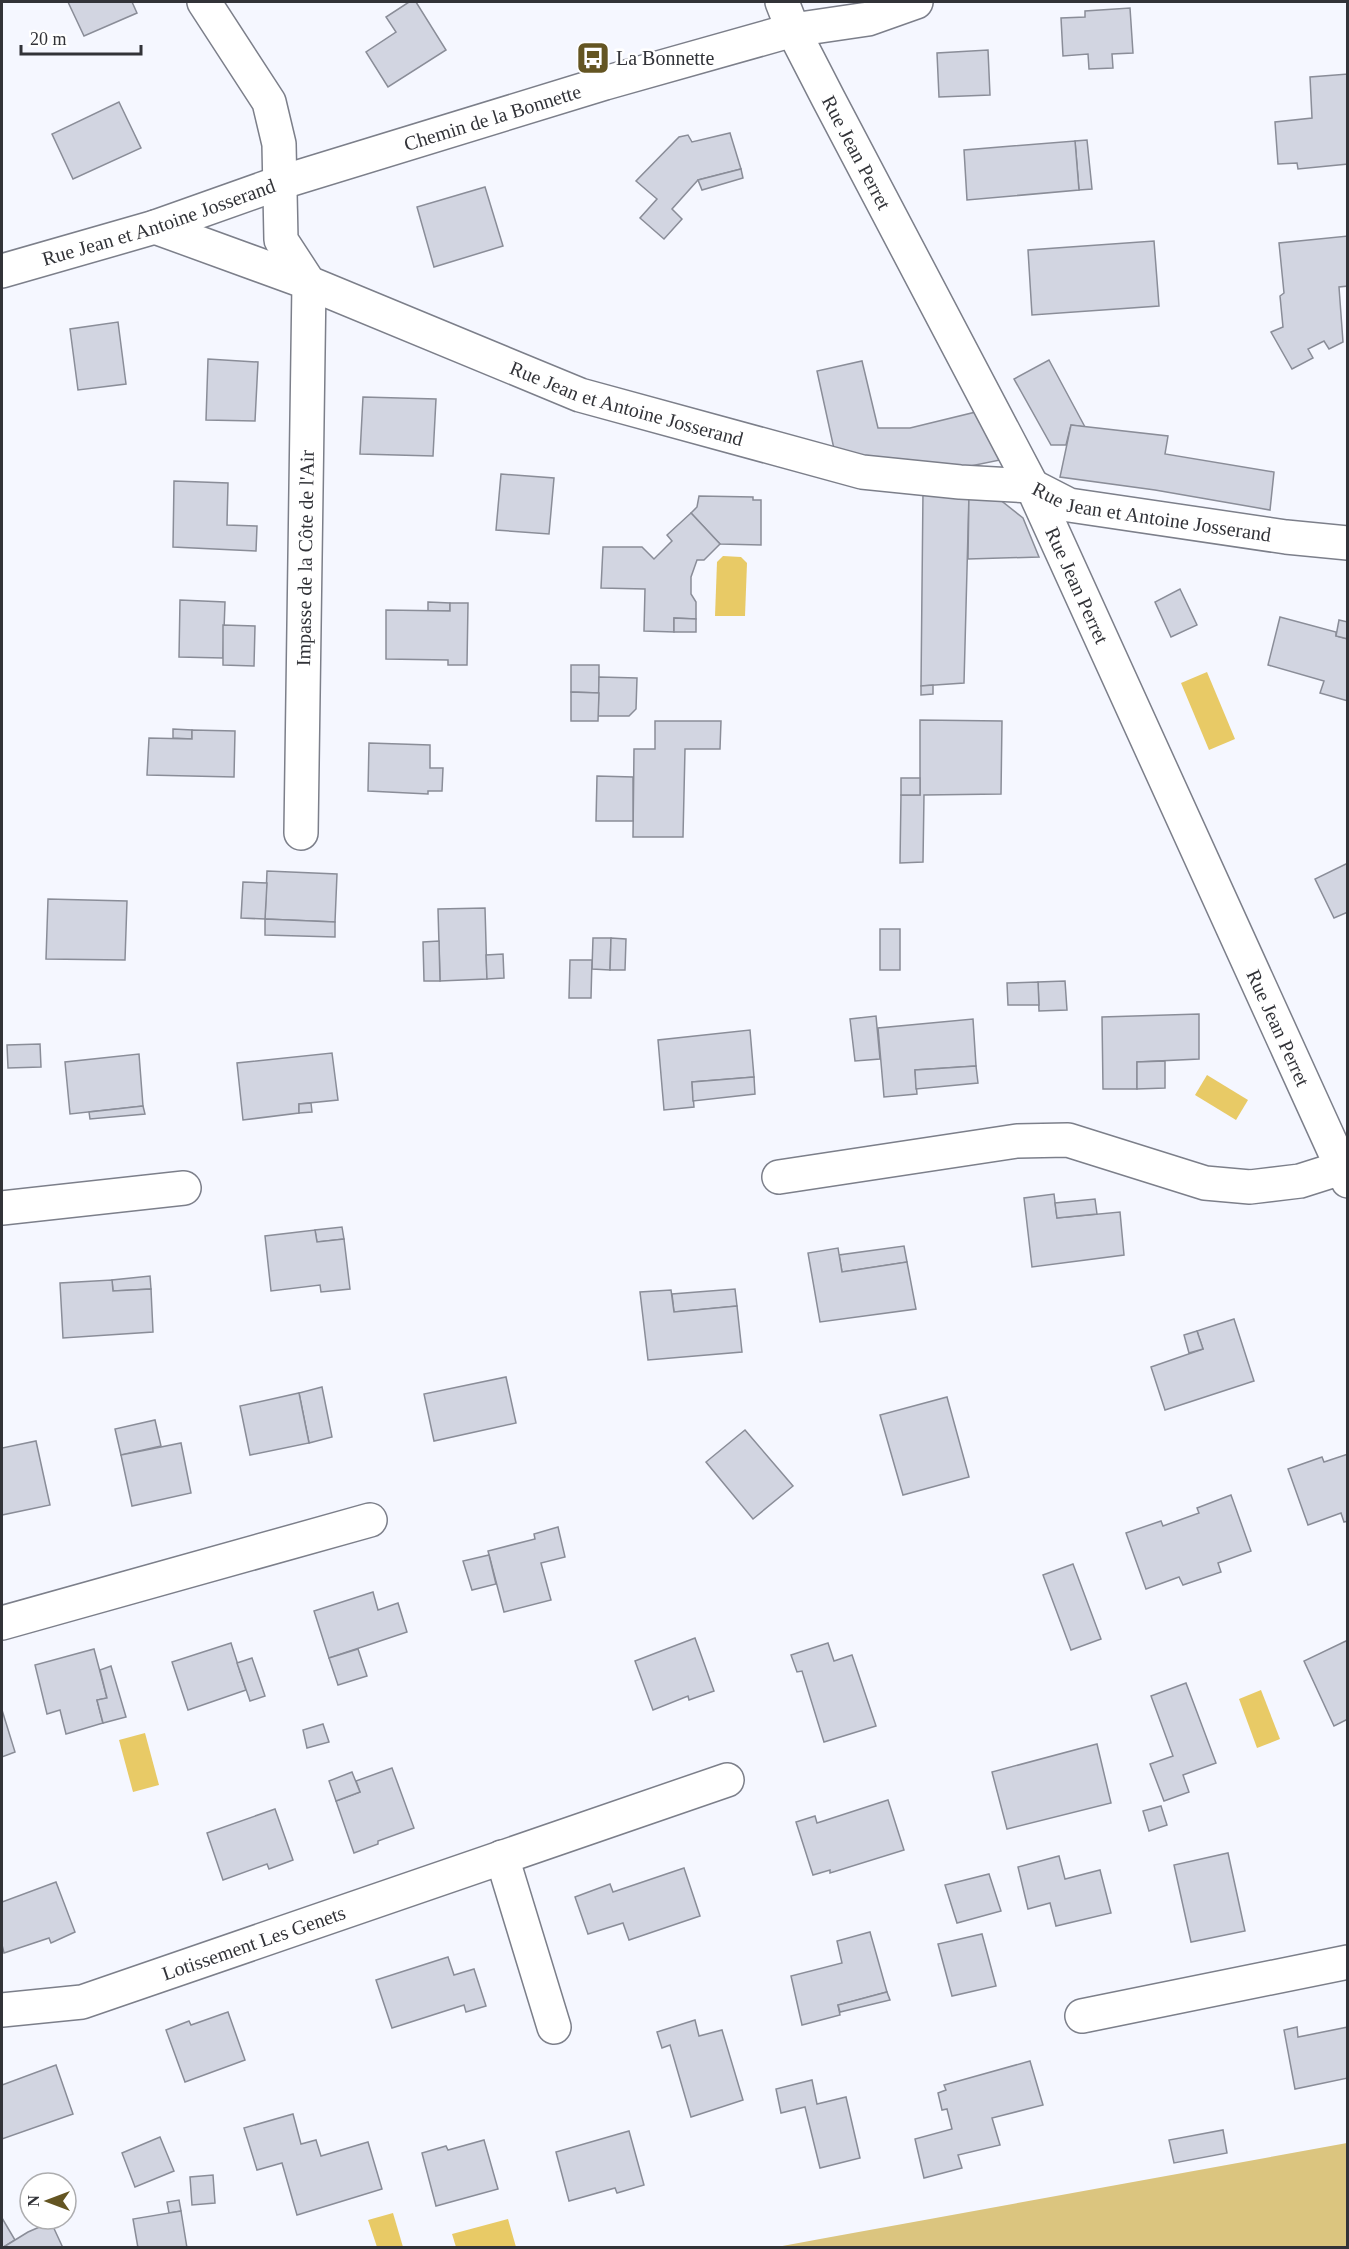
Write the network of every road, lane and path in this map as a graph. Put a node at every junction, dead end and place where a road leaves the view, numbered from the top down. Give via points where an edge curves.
1 (204, 2) edge
2 (916, 2) edge
3 (787, 16) edge
4 (279, 183) junction
5 (155, 226) junction
6 (2, 271) edge
7 (309, 283) junction
8 (1032, 486) junction
9 (1347, 543) edge
10 (301, 833) dead end
11 (1344, 1174) edge
12 (778, 1177) dead end
13 (184, 1188) dead end
14 (2, 1208) edge
15 (370, 1520) dead end
16 (2, 1623) edge
17 (727, 1780) dead end
18 (502, 1857) junction
19 (1347, 1962) edge
20 (2, 2010) edge
21 (1082, 2016) dead end
22 (554, 2027) dead end

1 - 4 street via 269,102 279,144
2 - 3 street, Chemin de la Bonnette via 868,19
3 - 4 street, Chemin de la Bonnette via 605,83
3 - 8 street, Rue Jean Perret
4 - 5 street, Rue Jean et Antoine Josserand
4 - 7 street, Rue Jean et Antoine Josserand via 281,240
5 - 6 street, Rue Jean et Antoine Josserand
5 - 7 street
7 - 8 street, Rue Jean et Antoine Josserand via 580,395 862,472
7 - 10 street, Impasse de la Côte de l'Air
8 - 9 street, Rue Jean et Antoine Josserand via 1069,505
8 - 11 street, Rue Jean Perret
11 - 12 street via 1250,1187 1205,1183 1068,1140 1017,1141
13 - 14 street
15 - 16 street
17 - 18 street, Lotissement Les Genets
18 - 20 street, Lotissement Les Genets via 81,2002
18 - 22 street
19 - 21 street

